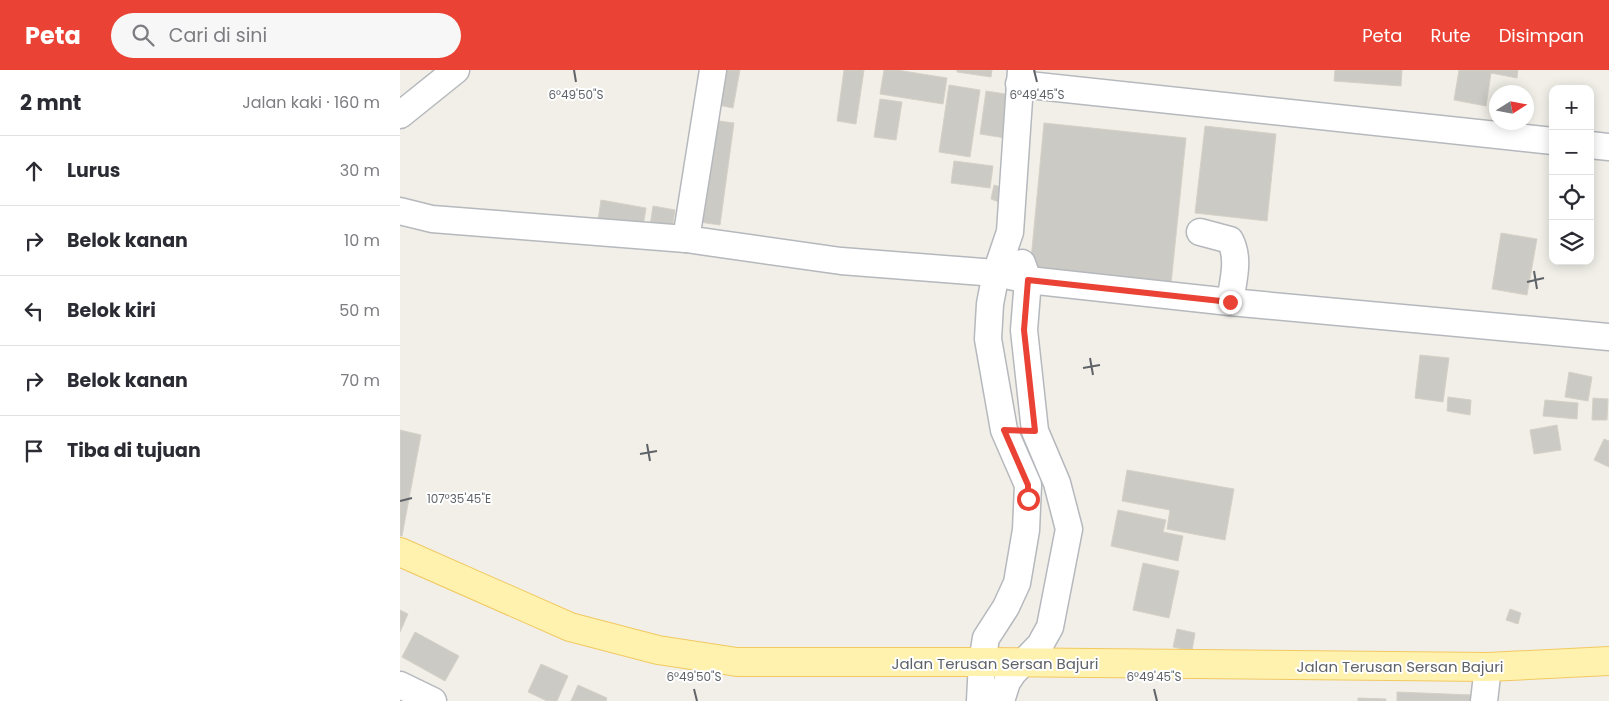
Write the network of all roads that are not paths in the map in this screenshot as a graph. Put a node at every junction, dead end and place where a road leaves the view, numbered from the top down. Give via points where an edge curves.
1 (456, 70) edge
2 (713, 70) edge
3 (1020, 77) edge
4 (400, 115) edge
5 (1549, 141) edge
6 (1594, 145) edge
7 (1609, 147) edge
8 (400, 212) edge
9 (1010, 232) junction
10 (1200, 232) dead end
11 (686, 239) junction
12 (996, 272) junction
13 (1028, 280) junction
14 (1230, 302) junction
15 (1609, 337) edge
16 (1004, 430) junction
17 (1035, 431) junction
18 (400, 552) edge
19 (1012, 594) junction
20 (1054, 604) junction
21 (1609, 661) edge
22 (982, 662) junction
23 (1023, 663) junction
24 (1488, 668) junction
25 (400, 685) edge
26 (433, 701) edge
27 (980, 701) edge
28 (1001, 701) edge
29 (1484, 701) edge

1 - 4 lane
2 - 11 lane
3 - 5 lane
3 - 9 lane
6 - 7 lane
8 - 11 lane via 432,219
9 - 12 lane
9 - 13 lane
10 - 14 lane via 1230,240 1234,249 1236,259
11 - 12 lane via 841,261
12 - 13 lane
12 - 16 lane via 988,339
13 - 14 lane
13 - 17 lane via 1024,330
14 - 15 lane
16 - 17 lane
16 - 19 lane via 1028,485 1020,572
17 - 20 lane via 1057,484 1068,529
18 - 22 main road, Jalan Terusan Sersan Bajuri via 570,627 658,650 738,662
19 - 20 lane
19 - 22 lane via 986,638
20 - 23 lane via 1046,636
21 - 24 main road, Jalan Terusan Sersan Bajuri
22 - 23 main road, Jalan Terusan Sersan Bajuri
22 - 27 lane
23 - 24 main road, Jalan Terusan Sersan Bajuri
23 - 28 lane via 1007,682
24 - 29 lane
25 - 26 lane

